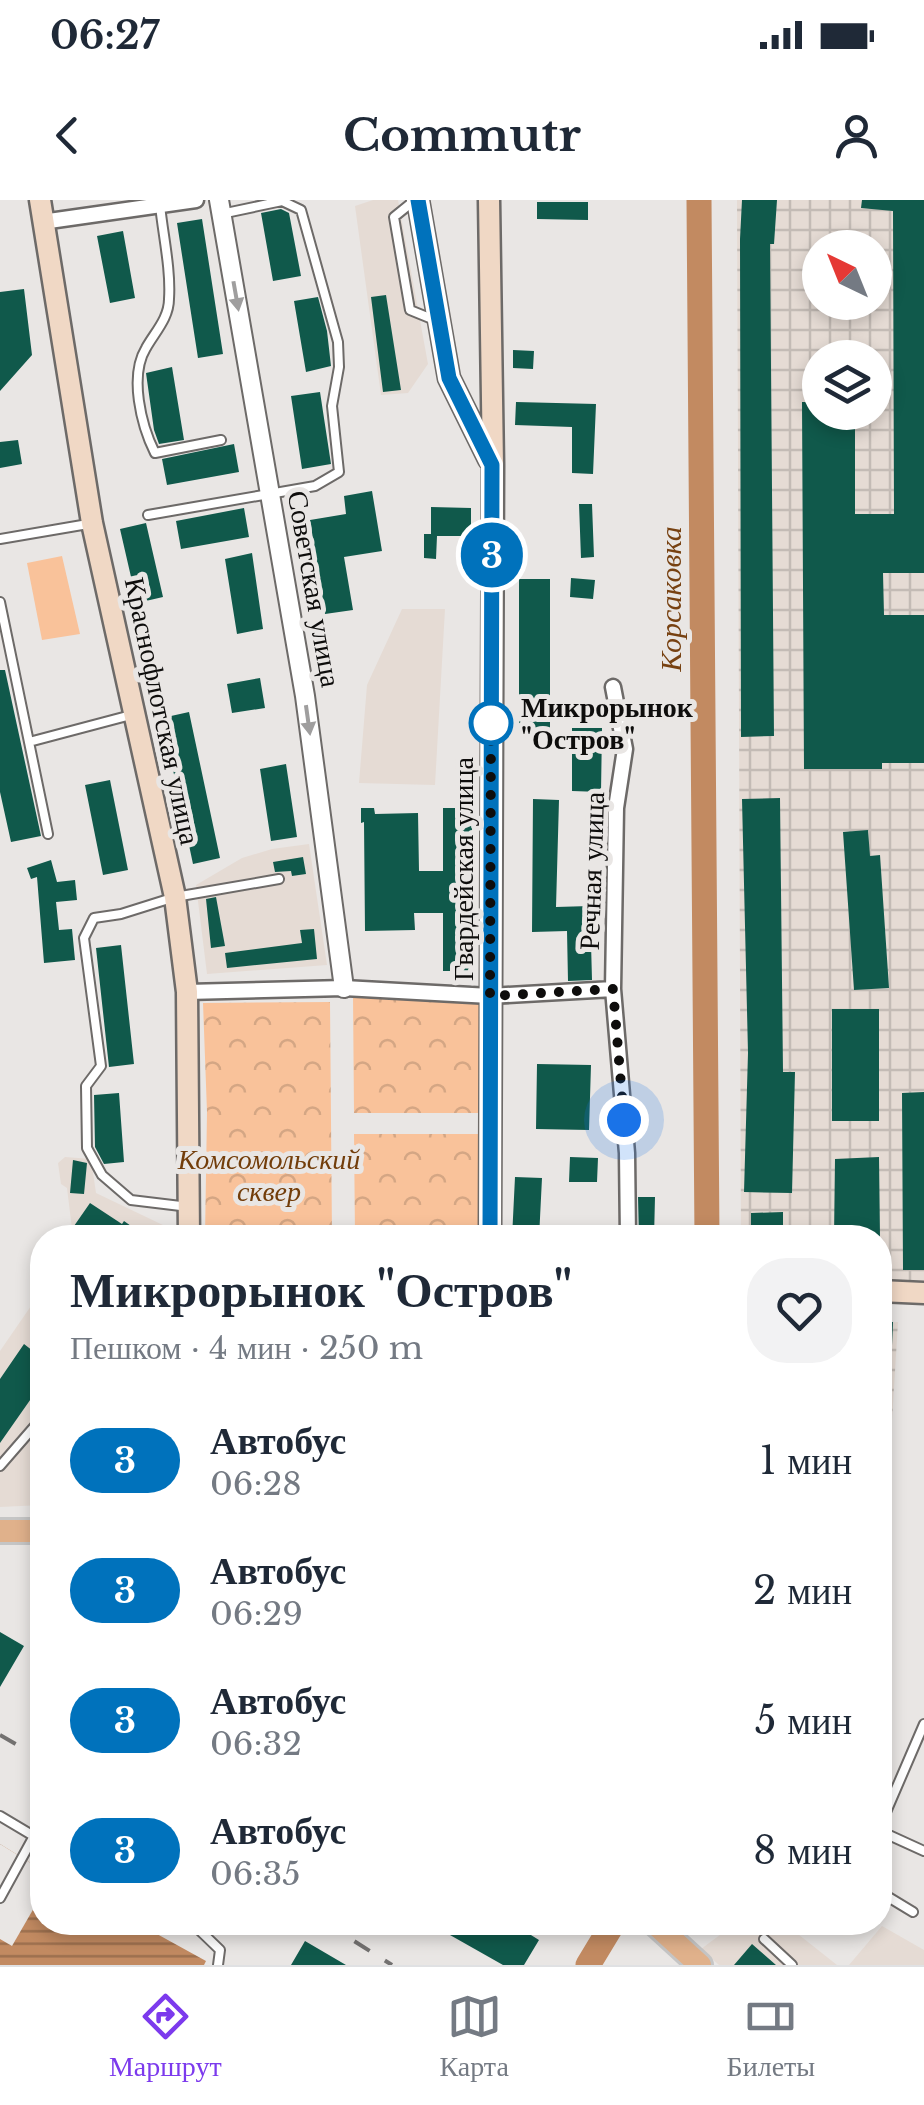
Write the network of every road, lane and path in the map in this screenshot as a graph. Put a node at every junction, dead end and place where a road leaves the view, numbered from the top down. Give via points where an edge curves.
1 (40, 200) edge
2 (196, 200) edge
3 (416, 200) edge
4 (489, 200) edge
5 (160, 205) junction
6 (220, 207) edge
7 (42, 222) junction
8 (222, 440) dead end
9 (492, 465) junction
10 (270, 494) junction
11 (148, 515) dead end
12 (92, 523) junction
13 (0, 539) edge
14 (0, 602) edge
15 (613, 687) dead end
16 (136, 714) junction
17 (29, 742) junction
18 (48, 834) dead end
19 (279, 879) dead end
20 (175, 897) junction
21 (344, 988) junction
22 (613, 989) junction
23 (187, 992) junction
24 (490, 996) junction
25 (188, 1207) junction
26 (189, 1225) edge
27 (490, 1225) edge
28 (628, 1225) edge
29 (892, 1292) edge
30 (924, 1293) edge
31 (30, 1432) edge
32 (0, 1466) edge
33 (30, 1530) edge
34 (0, 1531) edge
35 (924, 1724) edge
36 (892, 1800) edge
37 (0, 1816) edge
38 (30, 1834) edge
39 (892, 1835) edge
40 (924, 1850) edge
41 (30, 1851) edge
42 (0, 1898) edge
43 (892, 1899) edge
44 (913, 1912) dead end
45 (205, 1935) edge
46 (667, 1935) edge
47 (764, 1939) dead end
48 (218, 1965) edge
49 (700, 1965) edge
50 (792, 1965) edge

1 - 7 main road, Краснофлотская улица
2 - 5 street
3 - 9 main road via 449,378
4 - 9 main road, Гвардейская улица
5 - 7 street
5 - 8 lane via 170,302 137,373 147,437 155,453
6 -> 10 street, Советская улица
6 - 10 lane via 282,201 301,210 338,342 332,406 338,472 315,486
7 - 12 main road, Краснофлотская улица
9 - 24 main road, Гвардейская улица
10 - 11 lane
10 -> 21 street, Советская улица
12 - 13 lane
12 - 16 main road, Краснофлотская улица
14 - 17 lane
15 - 22 street, Речная улица via 625,749 616,808
16 - 17 lane
16 - 20 main road, Краснофлотская улица
17 - 18 lane
19 - 20 lane
20 - 23 main road, Краснофлотская улица
20 - 25 lane via 94,918 84,938 101,1066 86,1086 87,1148 102,1175 131,1200
21 - 23 street
21 - 24 street
22 - 24 street
22 - 28 street, Речная улица
23 - 25 main road, Краснофлотская улица
24 - 27 main road, Гвардейская улица
25 - 26 main road, Краснофлотская улица
29 - 30 main road
31 - 32 lane
33 - 34 main road
35 - 36 lane
37 - 38 lane
39 - 40 lane
41 - 42 lane
43 - 44 lane
45 - 48 lane via 220,1950
46 - 49 main road
47 - 50 lane

